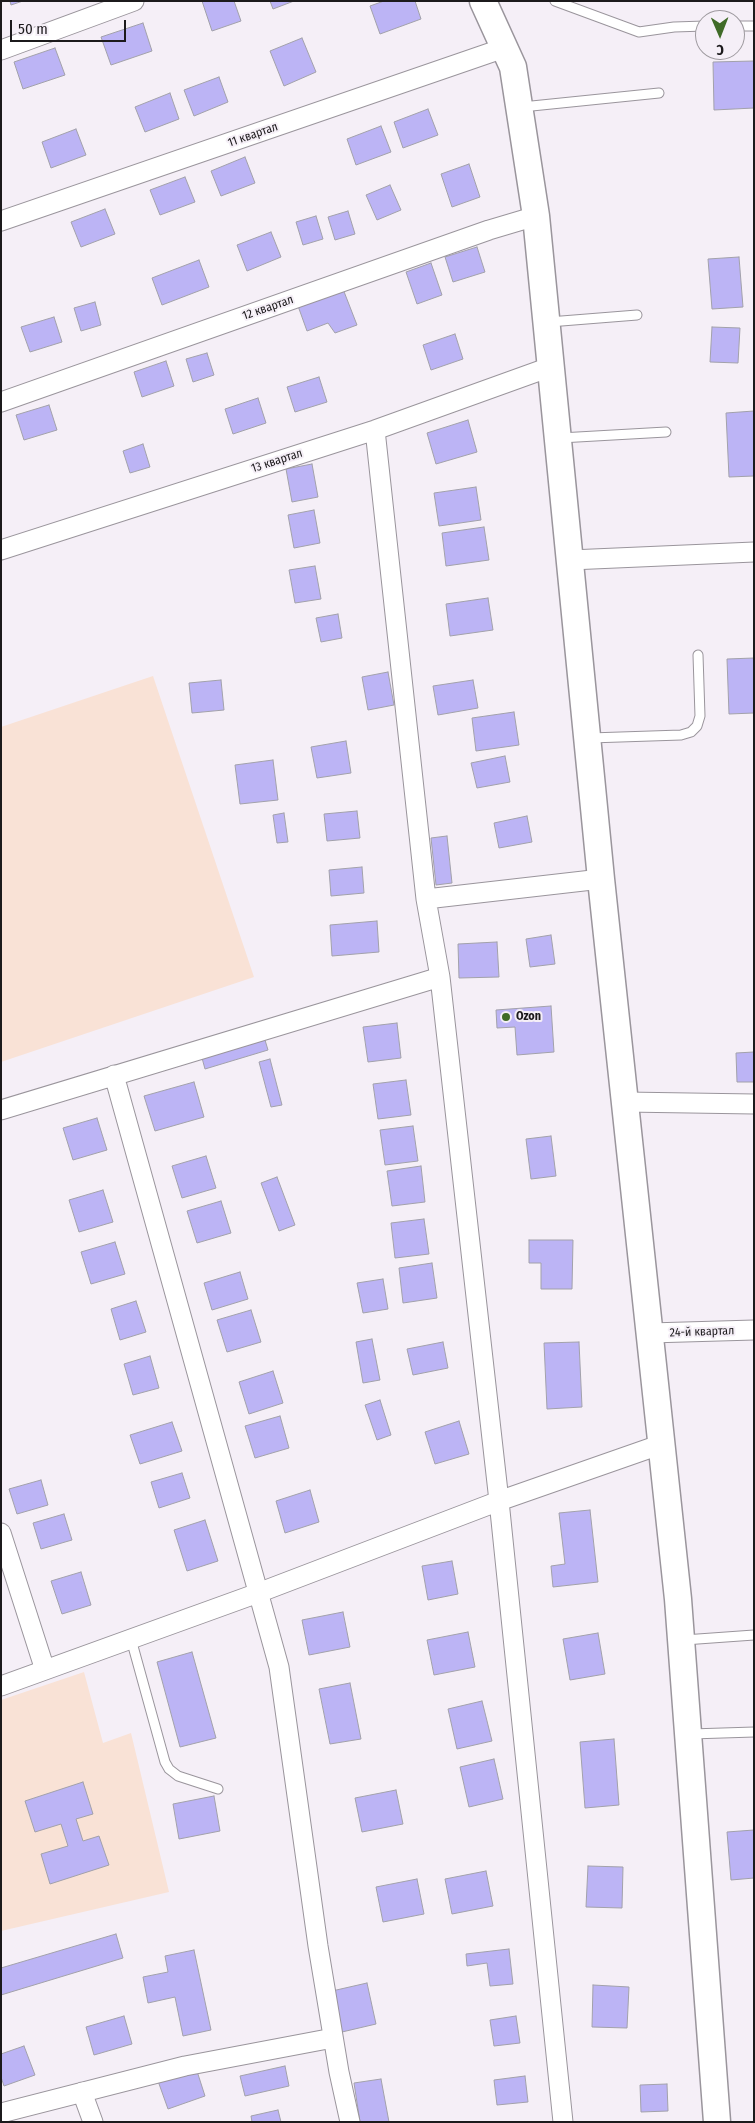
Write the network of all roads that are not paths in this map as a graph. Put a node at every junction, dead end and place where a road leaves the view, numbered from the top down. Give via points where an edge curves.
1 (134, 1) edge
2 (483, 1) edge
3 (556, 1) edge
4 (695, 26) edge
5 (504, 48) junction
6 (1, 50) edge
7 (659, 93) dead end
8 (519, 107) junction
9 (536, 216) junction
10 (1, 221) edge
11 (638, 315) dead end
12 (546, 322) junction
13 (550, 367) junction
14 (1, 402) edge
15 (375, 430) junction
16 (666, 432) dead end
17 (558, 438) junction
18 (1, 550) edge
19 (754, 552) edge
20 (570, 560) junction
21 (698, 655) dead end
22 (587, 738) junction
23 (601, 880) junction
24 (426, 899) junction
25 (440, 977) junction
26 (114, 1075) junction
27 (625, 1102) junction
28 (754, 1104) edge
29 (1, 1110) edge
30 (754, 1330) edge
31 (650, 1333) junction
32 (662, 1444) junction
33 (498, 1501) junction
34 (1, 1533) edge
35 (258, 1593) junction
36 (754, 1635) edge
37 (131, 1639) junction
38 (681, 1640) junction
39 (45, 1670) junction
40 (1, 1686) edge
41 (754, 1732) edge
42 (688, 1734) junction
43 (218, 1789) dead end
44 (333, 2038) junction
45 (82, 2092) junction
46 (1, 2114) edge
47 (93, 2122) edge
48 (350, 2122) edge
49 (563, 2122) edge
50 (717, 2122) edge

1 - 6 street
2 - 5 street
3 - 4 lane via 640,32
5 - 8 street via 512,67
5 - 10 street, 11 квартал
7 - 8 lane
8 - 9 street
9 - 12 street
9 - 14 street, 12 квартал
11 - 12 lane
12 - 13 street
13 - 15 street, 13 квартал
13 - 17 street
15 - 18 street, 13 квартал
15 - 24 street
16 - 17 lane
17 - 20 street
19 - 20 street
20 - 22 street
21 - 22 lane via 700,716 691,732 680,736
22 - 23 street
23 - 24 street
23 - 27 street
24 - 25 street
25 - 26 street
25 - 33 street
26 - 29 street
26 - 35 street
27 - 28 street
27 - 31 street
30 - 31 street, 24-й квартал
31 - 32 street
32 - 33 street
32 - 38 street
33 - 35 street
33 - 49 street
34 - 39 street
35 - 37 street
35 - 44 street via 279,1667
36 - 38 lane
37 - 39 street
37 - 43 lane via 165,1762 178,1776
38 - 42 street
39 - 40 street
41 - 42 lane
42 - 50 street
44 - 45 street via 185,2066
44 - 48 street
45 - 46 street
45 - 47 street

